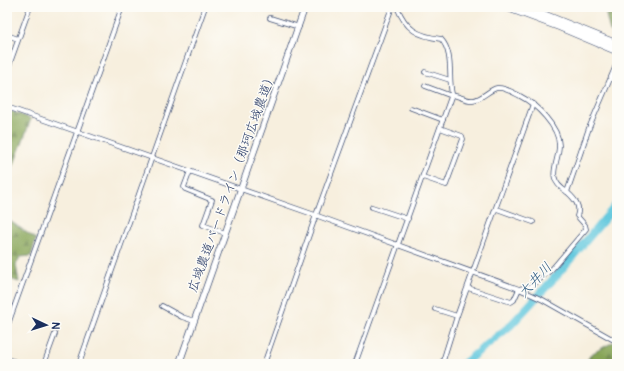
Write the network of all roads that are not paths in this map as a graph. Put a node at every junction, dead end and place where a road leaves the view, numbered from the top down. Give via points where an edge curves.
1 (30, 7) edge
2 (122, 7) edge
3 (205, 7) edge
4 (305, 7) edge
5 (392, 7) edge
6 (397, 7) edge
7 (506, 7) edge
8 (525, 7) edge
9 (270, 18) dead end
10 (298, 27) junction
11 (7, 34) edge
12 (18, 39) junction
13 (617, 44) edge
14 (617, 51) edge
15 (617, 63) edge
16 (7, 71) edge
17 (425, 72) dead end
18 (450, 80) junction
19 (425, 86) dead end
20 (452, 94) junction
21 (533, 104) junction
22 (7, 107) edge
23 (411, 108) dead end
24 (443, 120) junction
25 (440, 128) junction
26 (77, 132) junction
27 (152, 158) junction
28 (190, 172) junction
29 (423, 177) junction
30 (241, 189) junction
31 (567, 192) junction
32 (372, 207) dead end
33 (497, 209) junction
34 (316, 215) junction
35 (408, 219) junction
36 (533, 222) dead end
37 (225, 233) junction
38 (398, 245) junction
39 (473, 272) junction
40 (468, 288) junction
41 (519, 289) junction
42 (162, 306) dead end
43 (435, 309) dead end
44 (457, 316) junction
45 (194, 321) junction
46 (7, 327) edge
47 (55, 334) dead end
48 (617, 338) edge
49 (7, 359) edge
50 (23, 364) edge
51 (44, 364) edge
52 (79, 364) edge
53 (178, 364) edge
54 (264, 364) edge
55 (355, 364) edge
56 (442, 364) edge

1 - 12 street
2 - 26 street
3 - 27 street
4 - 10 street, 広域農道バードライン（那珂広域農道）
5 - 34 street
6 - 18 street via 406,24 419,34 441,39 446,44
7 - 14 highway
8 - 13 highway
9 - 10 street
10 - 30 street, 広域農道バードライン（那珂広域農道）
11 - 12 street
12 - 16 street
15 - 31 street via 589,128
17 - 18 street
18 - 20 street
19 - 20 street
20 - 21 street via 464,100 474,100 497,88 529,100
20 - 24 street
21 - 31 street via 556,132 559,145 554,175 562,189
21 - 33 street
22 - 26 street
23 - 24 street
24 - 25 street
25 - 29 street
25 - 29 street via 462,136 461,146 446,186
26 - 27 street
26 - 46 street
27 - 28 street
27 - 52 street
28 - 30 street
28 - 37 street via 185,189 212,200 203,225
29 - 35 street
30 - 34 street
30 - 37 street, 広域農道バードライン（那珂広域農道）
31 - 41 street via 578,205 577,216 586,229 552,269 532,286
32 - 35 street
33 - 36 street
33 - 39 street
34 - 38 street
34 - 54 street
35 - 38 street
37 - 45 street, 広域農道バードライン（那珂広域農道）
38 - 39 street
38 - 55 street
39 - 40 street
39 - 41 street
40 - 41 street via 511,302
40 - 44 street
41 - 48 street via 612,339
42 - 45 street
43 - 44 street
44 - 56 street
45 - 53 street, 広域農道バードライン（那珂広域農道）
47 - 51 street
49 - 50 street

